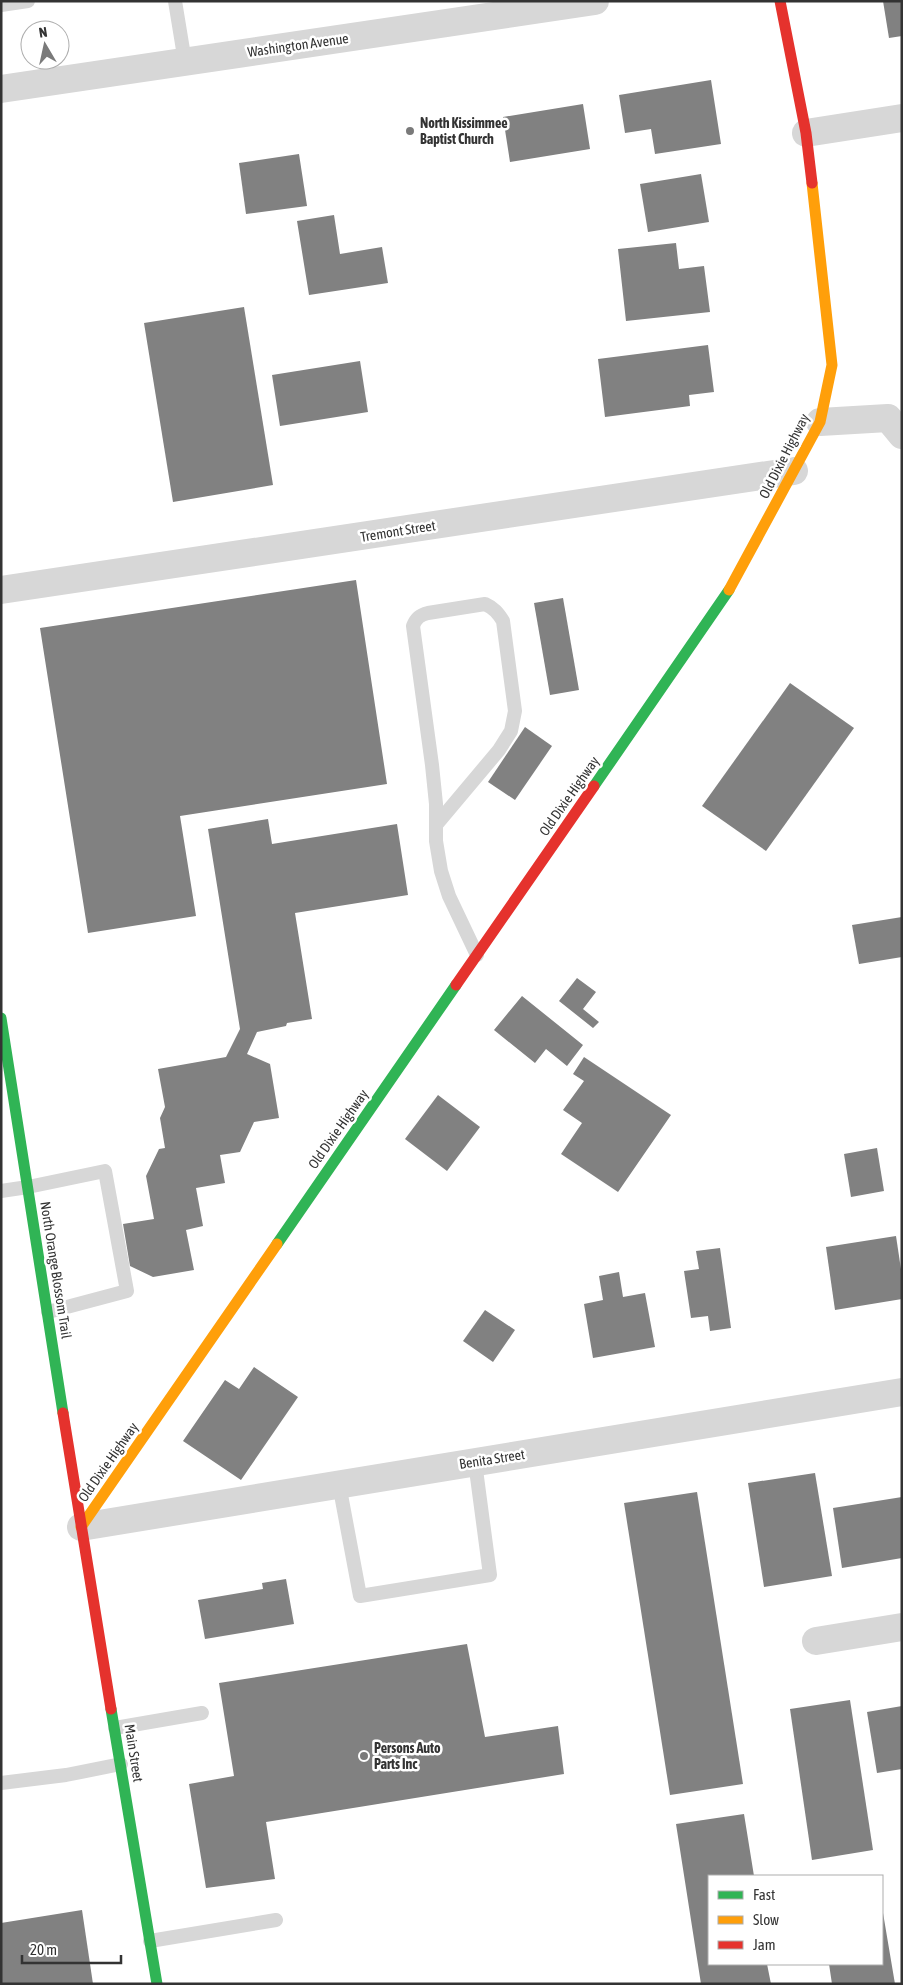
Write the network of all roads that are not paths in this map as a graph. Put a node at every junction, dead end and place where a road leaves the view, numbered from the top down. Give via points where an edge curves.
1 (28, 1) edge
2 (175, 1) edge
3 (596, 1) edge
4 (780, 1) edge
5 (1, 6) edge
6 (185, 62) junction
7 (1, 89) edge
8 (902, 118) edge
9 (806, 133) junction
10 (820, 422) junction
11 (902, 435) edge
12 (794, 471) junction
13 (1, 590) edge
14 (436, 825) junction
15 (477, 955) junction
16 (1, 1018) edge
17 (28, 1187) junction
18 (1, 1191) edge
19 (48, 1312) junction
20 (902, 1392) edge
21 (475, 1462) junction
22 (339, 1484) junction
23 (81, 1527) junction
24 (902, 1627) edge
25 (816, 1641) dead end
26 (202, 1713) dead end
27 (115, 1728) junction
28 (121, 1764) junction
29 (1, 1783) edge
30 (276, 1920) dead end
31 (150, 1941) junction
32 (157, 1984) edge

1 - 5 lane
2 - 6 lane
3 - 6 street, Washington Avenue
4 - 9 street, Old Dixie Highway
6 - 7 street, Washington Avenue
8 - 9 street
9 - 10 street, Old Dixie Highway via 832,365
10 - 11 street via 888,418
10 - 12 street, Old Dixie Highway
12 - 13 street, Tremont Street
12 - 15 street, Old Dixie Highway via 723,600
14 - 14 lane via 433,775 413,626 421,615 485,604 503,621 514,721 499,750
14 - 15 lane via 441,871
15 - 23 street, Old Dixie Highway
16 - 17 street, North Orange Blossom Trail
17 - 18 lane
17 - 19 street, North Orange Blossom Trail
17 - 19 lane via 105,1171 127,1291
19 - 23 street, North Orange Blossom Trail
20 - 21 street, Benita Street
21 - 22 street, Benita Street
21 - 22 lane via 490,1575 360,1596
22 - 23 street, Benita Street
23 - 27 street, Main Street
24 - 25 street
26 - 27 lane
27 - 28 street, Main Street
28 - 29 lane via 66,1776
28 - 31 street, Main Street
30 - 31 lane
31 - 32 street, Main Street

